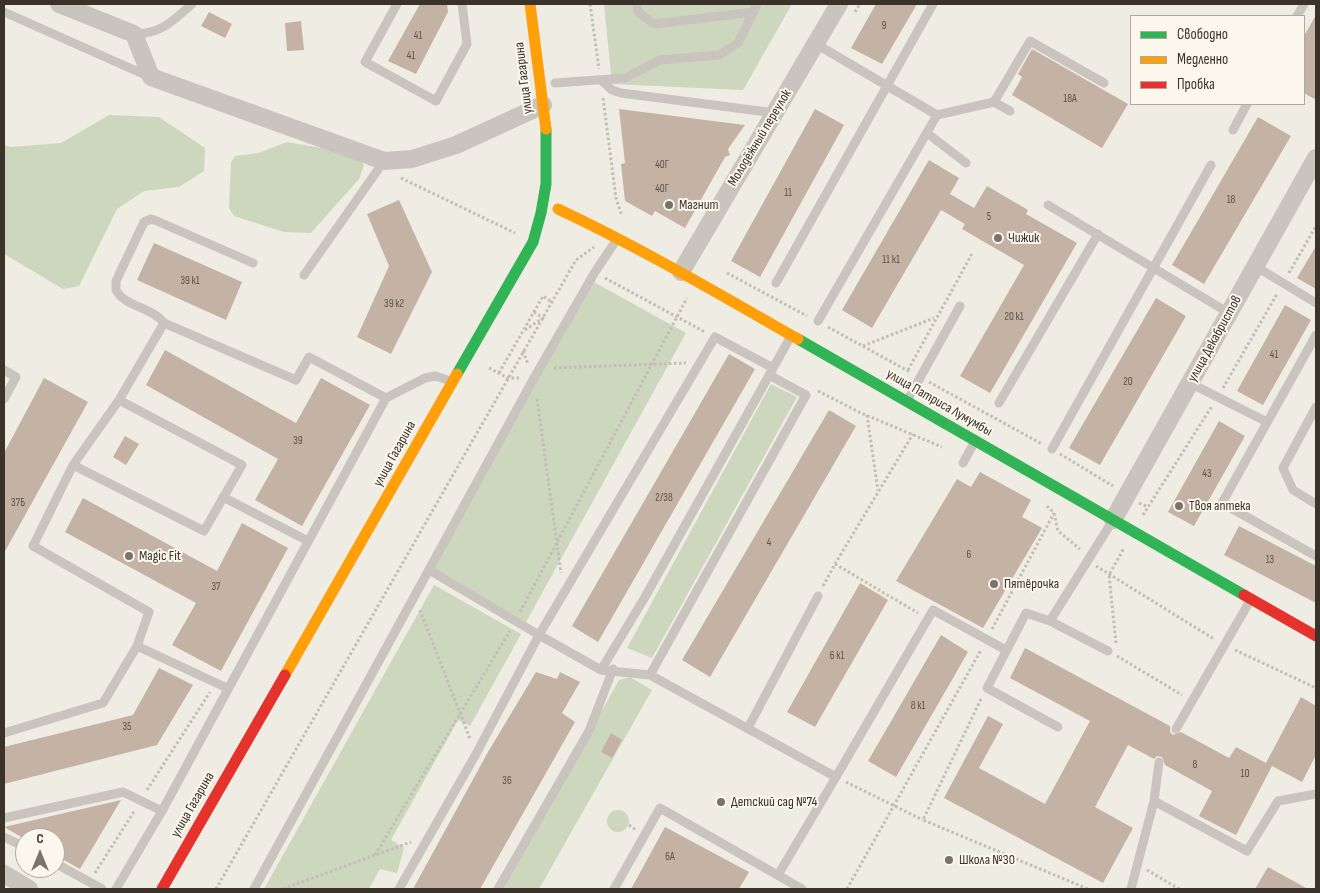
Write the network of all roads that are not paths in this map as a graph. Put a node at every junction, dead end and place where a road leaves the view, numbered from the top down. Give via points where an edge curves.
1 (59, 4) edge
2 (192, 4) edge
3 (397, 4) edge
4 (462, 4) edge
5 (530, 4) edge
6 (637, 4) edge
7 (839, 4) edge
8 (933, 4) edge
9 (1304, 4) edge
10 (756, 8) edge
11 (4, 12) edge
12 (1298, 15) edge
13 (134, 34) junction
14 (816, 44) junction
15 (150, 77) junction
16 (600, 77) junction
17 (555, 83) dead end
18 (1104, 83) dead end
19 (886, 85) junction
20 (994, 102) junction
21 (543, 105) junction
22 (1246, 105) edge
23 (1010, 111) dead end
24 (775, 113) junction
25 (937, 115) junction
26 (1232, 130) dead end
27 (927, 132) junction
28 (1316, 158) edge
29 (966, 162) dead end
30 (382, 164) junction
31 (1211, 165) dead end
32 (560, 193) dead end
33 (544, 203) junction
34 (1048, 205) dead end
35 (558, 209) junction
36 (555, 223) dead end
37 (1098, 234) junction
38 (618, 237) junction
39 (253, 263) dead end
40 (1256, 266) junction
41 (1152, 268) junction
42 (680, 272) junction
43 (304, 275) dead end
44 (776, 282) dead end
45 (1316, 303) edge
46 (960, 306) dead end
47 (1229, 313) junction
48 (818, 322) road end
49 (164, 323) junction
50 (791, 335) junction
51 (1316, 335) edge
52 (4, 370) edge
53 (771, 371) junction
54 (454, 382) junction
55 (1190, 383) junction
56 (386, 398) junction
57 (4, 399) edge
58 (119, 400) junction
59 (906, 402) junction
60 (999, 403) dead end
61 (1316, 407) edge
62 (1267, 422) junction
63 (976, 441) junction
64 (1052, 449) road end
65 (965, 460) road end
66 (73, 464) junction
67 (224, 497) junction
68 (1316, 504) edge
69 (1113, 520) junction
70 (308, 541) junction
71 (1316, 556) edge
72 (428, 570) junction
73 (818, 596) road end
74 (1252, 599) junction
75 (1050, 621) junction
76 (539, 635) junction
77 (1316, 636) edge
78 (138, 646) junction
79 (1006, 650) junction
80 (1108, 651) road end
81 (613, 669) junction
82 (601, 670) junction
83 (650, 674) junction
84 (228, 688) junction
85 (1058, 727) dead end
86 (748, 728) junction
87 (1176, 729) dead end
88 (4, 733) edge
89 (1158, 762) dead end
90 (836, 777) junction
91 (1316, 794) edge
92 (1154, 801) junction
93 (162, 811) junction
94 (4, 818) edge
95 (65, 868) edge
96 (4, 875) edge
97 (778, 875) junction
98 (29, 889) edge
99 (102, 889) edge
100 (116, 889) edge
101 (164, 889) edge
102 (254, 889) edge
103 (399, 889) edge
104 (498, 889) edge
105 (614, 889) edge
106 (802, 889) edge
107 (1131, 889) edge

1 - 13 street
2 - 13 lane via 165,28 148,34
3 - 4 lane via 365,62 436,101 466,44
5 - 21 main road, улица Гагарина
6 - 10 lane via 638,12 654,24
7 - 14 street, Молодёжный переулок
8 - 19 lane
9 - 12 lane
10 - 16 lane via 738,43 726,52 660,60 630,77
11 - 15 lane
13 - 15 street
14 - 19 lane
14 - 24 street, Молодёжный переулок
15 - 30 street
16 - 17 lane
16 - 24 lane via 612,90 621,93
18 - 20 lane via 1030,41
19 - 25 lane
19 - 44 lane
20 - 23 lane
20 - 25 lane
21 - 30 street via 456,145 412,159
21 - 33 main road, улица Гагарина via 547,172
22 - 26 lane
24 - 42 street, Молодёжный переулок
25 - 27 lane
27 - 29 lane
27 - 48 lane
28 - 40 street, улица Декабристов
30 - 43 lane
31 - 41 lane
32 - 35 main road
33 - 35 main road, улица Патриса Лумумбы
33 - 54 main road, улица Гагарина via 533,242
34 - 37 lane
35 - 36 main road
35 - 38 main road, улица Патриса Лумумбы
37 - 41 lane
37 - 60 lane
38 - 42 main road, улица Патриса Лумумбы
38 - 72 lane via 539,369
39 - 49 lane via 157,221 144,222 116,281 116,290 122,298 150,311
40 - 45 lane
40 - 47 street, улица Декабристов
41 - 47 lane
41 - 64 lane
42 - 50 main road, улица Патриса Лумумбы
46 - 59 lane
47 - 55 street, улица Декабристов
49 - 56 lane via 296,380 309,357
49 - 58 lane
50 - 53 lane
50 - 59 main road, улица Патриса Лумумбы
51 - 62 lane
52 - 57 lane via 16,377
53 - 76 lane via 715,337
53 - 82 lane
53 - 83 lane via 806,394
54 - 56 lane via 435,376 425,378
54 - 101 main road, улица Гагарина
55 - 62 lane
55 - 69 street, улица Декабристов
56 - 70 lane
58 - 66 lane
58 - 67 lane via 242,465
59 - 63 main road, улица Патриса Лумумбы
61 - 68 lane via 1283,468 1294,490
62 - 71 lane via 1222,503
63 - 65 lane
63 - 69 main road, улица Патриса Лумумбы
66 - 67 lane via 204,531
66 - 78 lane via 33,546 149,612
67 - 70 lane
69 - 74 main road, улица Патриса Лумумбы
69 - 75 lane
70 - 84 lane
72 - 76 lane
72 - 102 lane
73 - 86 lane
74 - 77 main road, улица Патриса Лумумбы
74 - 87 lane
75 - 79 lane via 1026,613
75 - 80 lane
76 - 82 lane
76 - 103 lane
78 - 84 lane
78 - 88 lane via 103,704
79 - 85 lane via 987,688
79 - 90 lane via 933,610
81 - 82 lane
81 - 83 lane
81 - 104 lane via 588,731
83 - 86 lane
84 - 93 lane
86 - 90 lane
89 - 92 lane
90 - 97 lane
91 - 92 lane via 1278,801 1247,851
92 - 107 lane
93 - 94 lane via 123,792
93 - 100 lane
95 - 99 lane
96 - 98 street
97 - 105 lane via 660,808
97 - 106 lane

